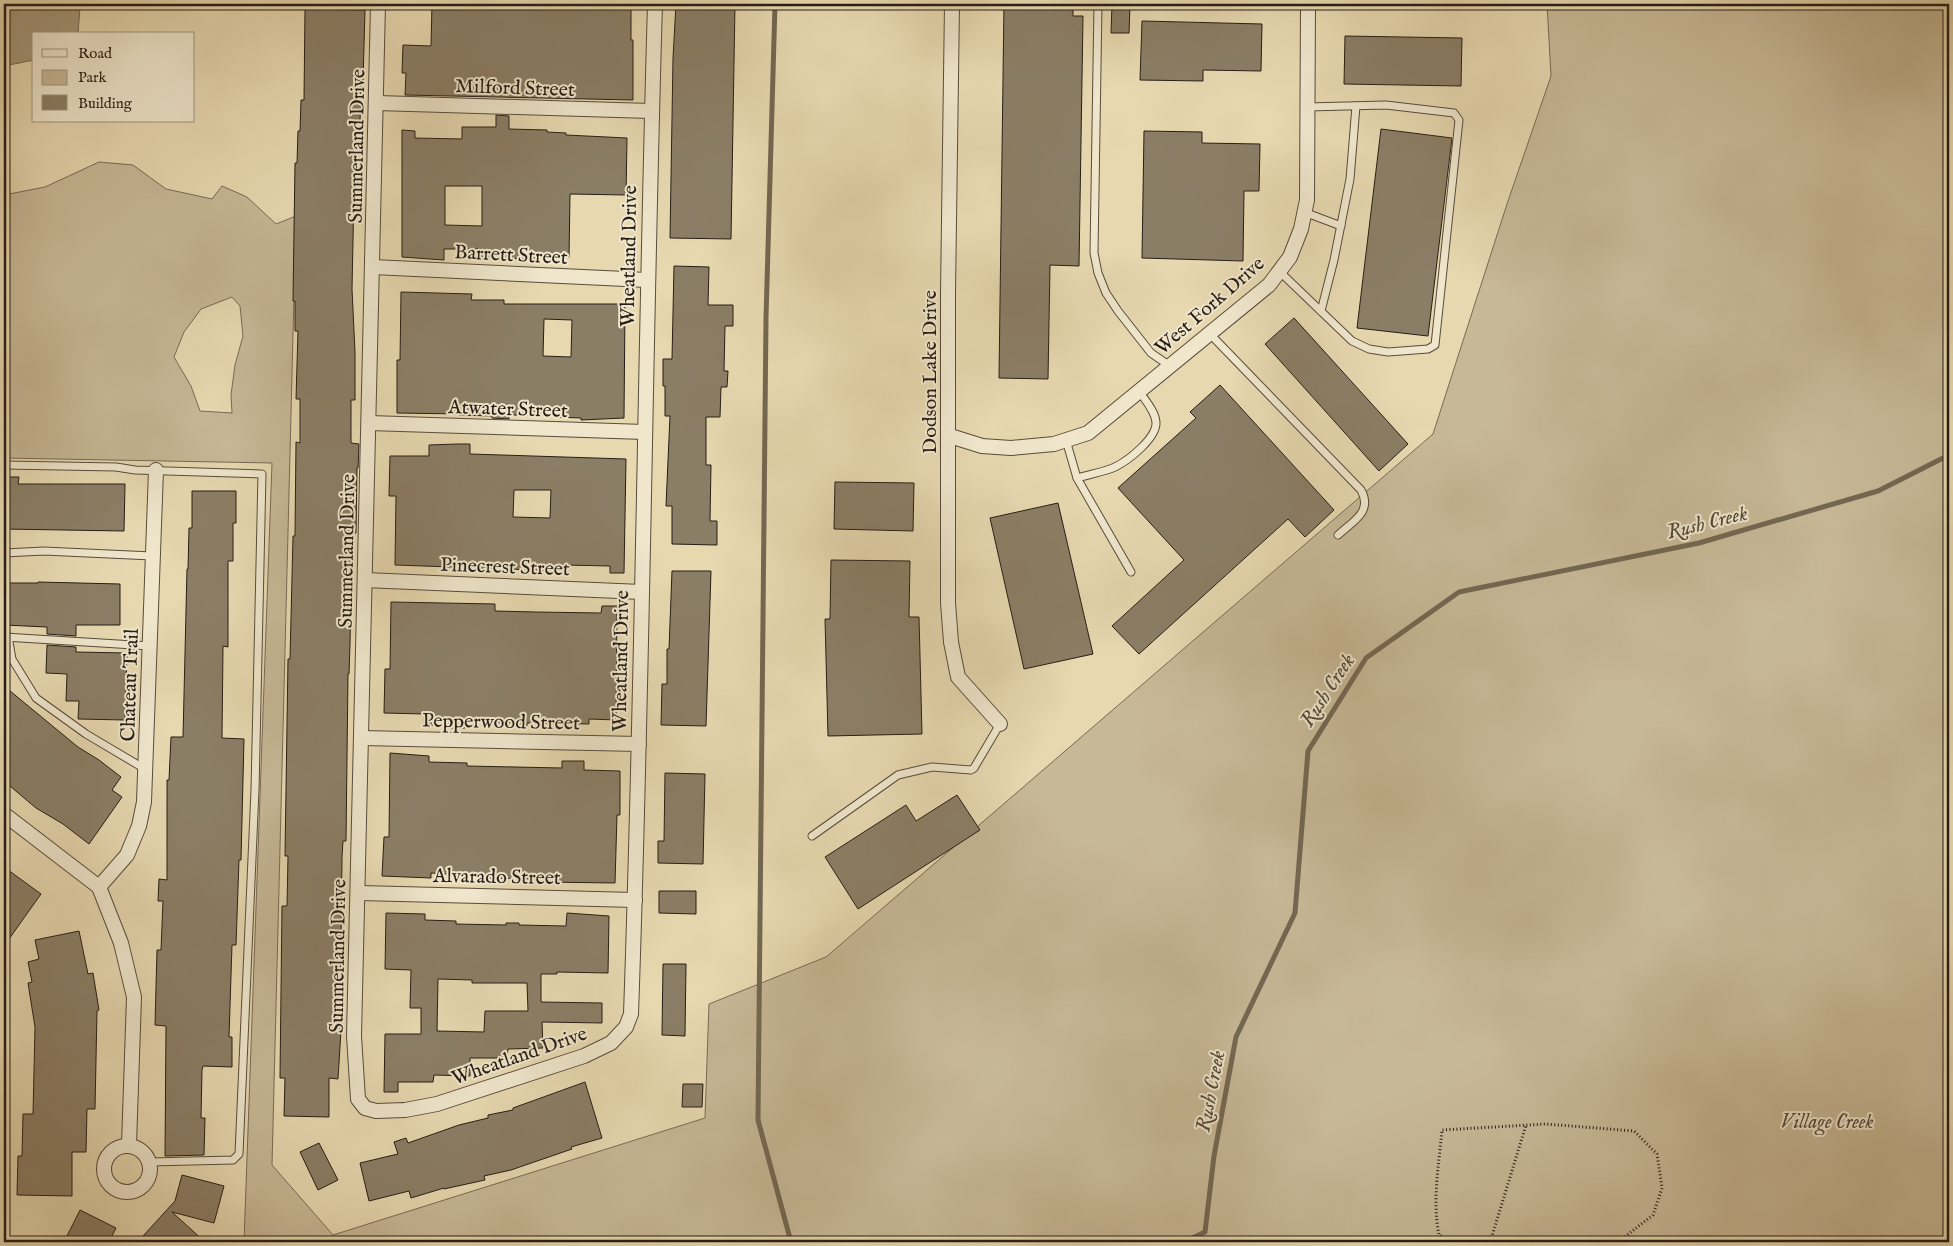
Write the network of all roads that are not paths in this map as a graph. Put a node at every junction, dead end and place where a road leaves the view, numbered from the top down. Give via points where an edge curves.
1 (378, 4) edge
2 (655, 4) edge
3 (952, 4) edge
4 (1098, 4) edge
5 (1308, 4) edge
6 (377, 102) junction
7 (1356, 106) junction
8 (1307, 107) junction
9 (652, 111) junction
10 (1304, 212) junction
11 (1341, 226) junction
12 (373, 267) junction
13 (1279, 271) junction
14 (647, 280) junction
15 (1321, 311) junction
16 (1210, 334) junction
17 (1170, 366) junction
18 (1139, 391) junction
19 (369, 423) junction
20 (645, 432) junction
21 (950, 436) junction
22 (1066, 440) junction
23 (4, 465) edge
24 (156, 470) junction
25 (1078, 478) junction
26 (1338, 535) dead end
27 (4, 553) edge
28 (152, 556) junction
29 (1131, 572) dead end
30 (366, 580) junction
31 (642, 592) junction
32 (6, 637) edge
33 (151, 646) junction
34 (1000, 724) joint
35 (362, 738) junction
36 (638, 744) junction
37 (145, 769) junction
38 (4, 814) edge
39 (812, 836) dead end
40 (99, 887) junction
41 (359, 893) junction
42 (635, 900) junction
43 (358, 1099) joint
44 (129, 1145) junction
45 (150, 1162) junction

1 - 6 street, Summerland Drive
2 - 9 street, Wheatland Drive
3 - 21 street, Dodson Lake Drive via 948,293
4 - 17 lane via 1096,266 1106,293 1118,311 1151,353
5 - 8 street, West Fork Drive
6 - 9 street, Milford Street
6 - 12 street, Summerland Drive
7 - 8 lane
7 - 11 lane via 1350,179
7 - 15 lane via 1454,113 1459,120 1435,345 1428,349 1388,352 1369,349 1352,340
8 - 10 street, West Fork Drive
9 - 14 street, Wheatland Drive
10 - 11 lane
10 - 13 street, West Fork Drive via 1301,229
11 - 15 lane
12 - 14 street, Barrett Street
12 - 19 street, Summerland Drive
13 - 15 lane
13 - 16 street, West Fork Drive via 1269,285
14 - 20 street, Wheatland Drive
16 - 17 street, West Fork Drive
16 - 26 lane via 1362,490 1366,500 1364,511
17 - 18 street, West Fork Drive
18 - 22 street, West Fork Drive via 1088,433
18 - 25 lane via 1155,416 1154,432 1143,446 1116,467
19 - 20 street, Atwater Street
19 - 30 street, Summerland Drive
20 - 31 street, Wheatland Drive
21 - 22 street, West Fork Drive via 982,446 1011,448
21 - 34 street, Dodson Lake Drive via 948,603 951,642 958,677
22 - 25 lane
23 - 24 lane
24 - 28 street, Chateau Trail
24 - 45 lane via 262,474 255,790 240,1154 233,1160
25 - 29 lane
27 - 28 lane via 44,550
28 - 33 street, Chateau Trail
30 - 31 street, Pinecrest Street
30 - 35 street, Summerland Drive
31 - 36 street, Wheatland Drive
32 - 33 lane
32 - 37 lane via 12,659 36,698 86,734
33 - 37 street, Chateau Trail
34 - 39 lane via 971,770 932,767 898,776
35 - 36 street, Pepperwood Street
35 - 41 street, Summerland Drive
36 - 42 street, Wheatland Drive
37 - 40 street, Chateau Trail via 139,826 127,855
38 - 40 street
40 - 44 street via 121,943 134,998
41 - 42 street, Alvarado Street
41 - 43 street, Summerland Drive via 354,1036
42 - 43 street, Wheatland Drive via 631,1014 626,1027 611,1043 584,1056 437,1104 376,1111 365,1108
44 - 45 street via 138,1148
44 - 45 street via 112,1151 103,1167 104,1176 116,1190 134,1192 142,1187 151,1171

